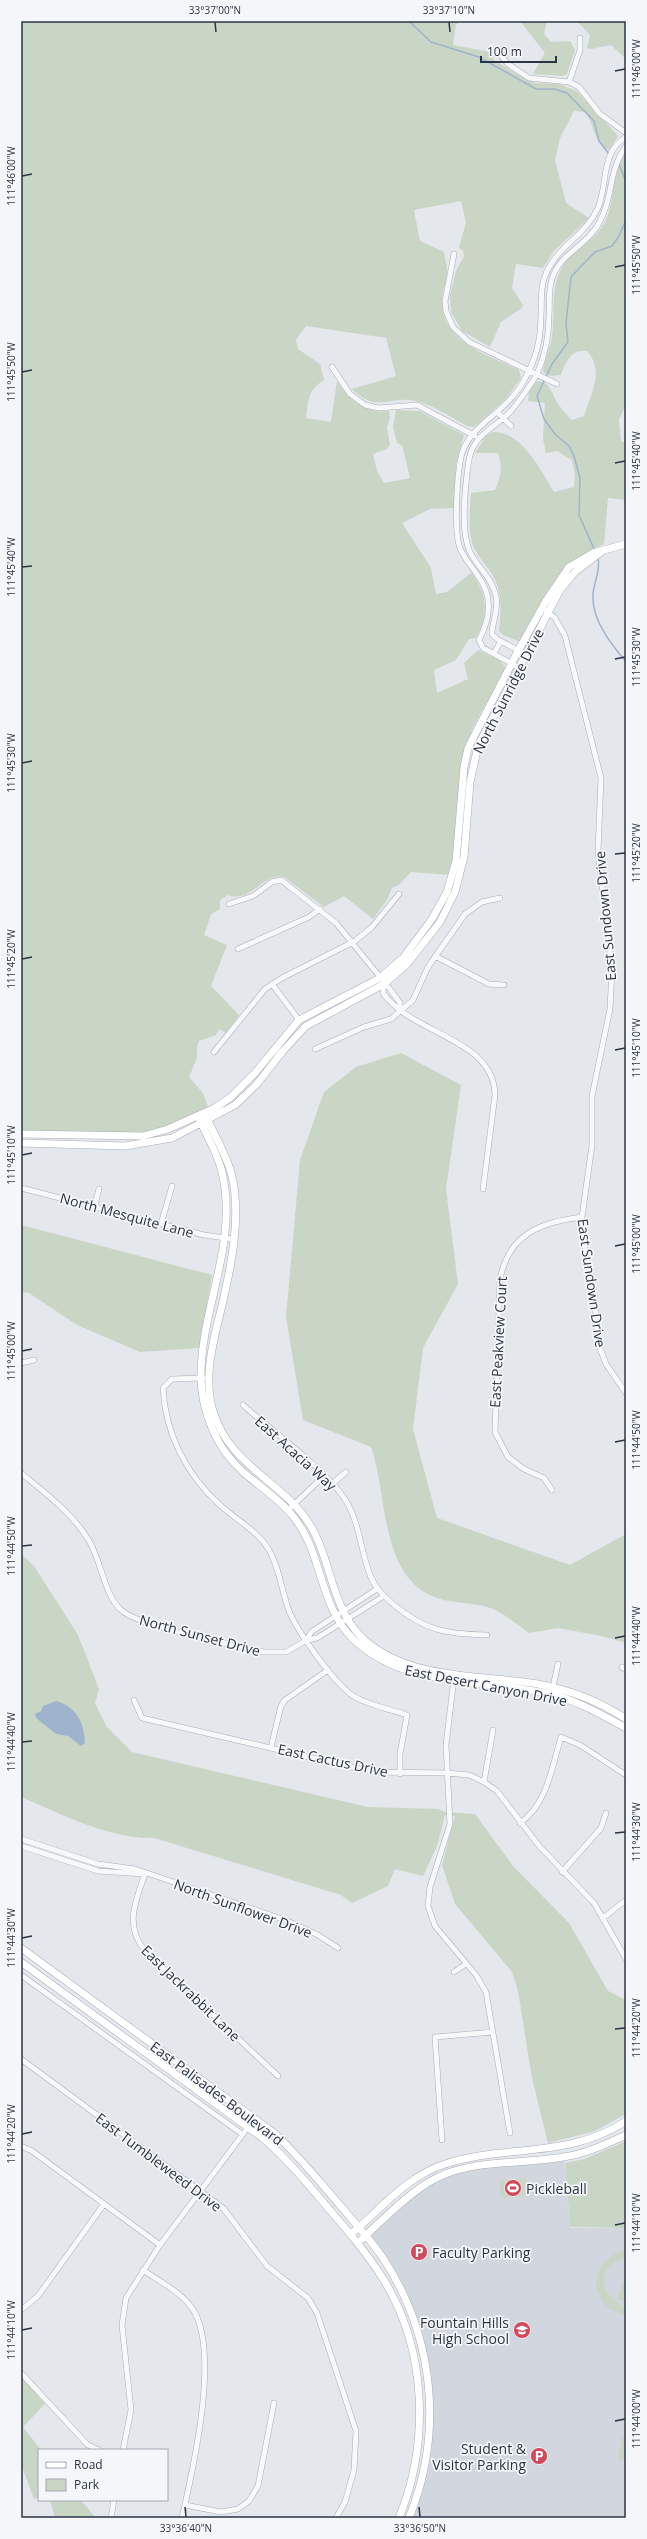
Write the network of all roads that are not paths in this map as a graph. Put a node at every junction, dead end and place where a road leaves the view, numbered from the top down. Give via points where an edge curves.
1 (580, 38) dead end
2 (498, 52) dead end
3 (569, 82) junction
4 (626, 133) edge
5 (626, 137) edge
6 (626, 146) edge
7 (603, 176) junction
8 (611, 177) junction
9 (454, 254) dead end
10 (557, 254) junction
11 (563, 259) junction
12 (332, 367) dead end
13 (529, 370) junction
14 (537, 373) junction
15 (557, 384) dead end
16 (497, 412) junction
17 (503, 418) junction
18 (511, 426) dead end
19 (472, 435) junction
20 (478, 438) junction
21 (465, 538) junction
22 (458, 541) junction
23 (626, 544) edge
24 (545, 610) junction
25 (484, 631) junction
26 (492, 633) junction
27 (501, 641) junction
28 (518, 651) junction
29 (494, 653) junction
30 (525, 654) junction
31 (512, 663) junction
32 (518, 667) junction
33 (399, 894) dead end
34 (500, 898) dead end
35 (229, 904) dead end
36 (320, 908) junction
37 (354, 942) junction
38 (238, 949) dead end
39 (435, 956) junction
40 (382, 981) junction
41 (272, 984) junction
42 (504, 985) dead end
43 (395, 996) junction
44 (388, 1000) junction
45 (400, 1011) junction
46 (299, 1020) junction
47 (315, 1049) dead end
48 (214, 1052) dead end
49 (203, 1119) junction
50 (21, 1134) edge
51 (21, 1143) edge
52 (172, 1186) dead end
53 (21, 1188) edge
54 (99, 1189) dead end
55 (482, 1189) dead end
56 (94, 1208) junction
57 (582, 1217) junction
58 (161, 1224) junction
59 (229, 1238) junction
60 (34, 1360) dead end
61 (21, 1363) edge
62 (205, 1378) junction
63 (626, 1393) edge
64 (243, 1405) dead end
65 (346, 1472) dead end
66 (21, 1473) edge
67 (324, 1476) junction
68 (332, 1484) junction
69 (552, 1490) dead end
70 (291, 1508) junction
71 (378, 1589) junction
72 (384, 1596) junction
73 (342, 1617) junction
74 (487, 1635) dead end
75 (307, 1640) junction
76 (558, 1664) dead end
77 (328, 1670) junction
78 (454, 1676) junction
79 (553, 1687) junction
80 (134, 1700) dead end
81 (626, 1718) edge
82 (626, 1728) edge
83 (493, 1730) dead end
84 (271, 1747) junction
85 (447, 1773) junction
86 (400, 1774) junction
87 (626, 1775) edge
88 (484, 1782) junction
89 (606, 1813) dead end
90 (520, 1823) junction
91 (21, 1839) edge
92 (21, 1846) edge
93 (72, 1856) junction
94 (70, 1862) junction
95 (562, 1872) junction
96 (145, 1874) junction
97 (626, 1900) edge
98 (603, 1918) junction
99 (21, 1948) edge
100 (338, 1948) dead end
101 (626, 1959) edge
102 (21, 1962) edge
103 (466, 1964) junction
104 (454, 1972) dead end
105 (21, 1975) edge
106 (493, 2032) junction
107 (21, 2059) edge
108 (278, 2076) dead end
109 (254, 2118) junction
110 (626, 2121) edge
111 (248, 2127) junction
112 (510, 2133) dead end
113 (242, 2134) junction
114 (626, 2135) edge
115 (442, 2140) dead end
116 (21, 2146) edge
117 (200, 2189) junction
118 (104, 2204) junction
119 (358, 2228) junction
120 (350, 2234) junction
121 (365, 2236) junction
122 (358, 2243) junction
123 (160, 2245) junction
124 (143, 2270) junction
125 (21, 2310) edge
126 (21, 2373) edge
127 (274, 2403) dead end
128 (96, 2449) edge
129 (123, 2449) edge
130 (114, 2501) edge
131 (185, 2505) junction
132 (111, 2518) edge
133 (182, 2518) edge
134 (336, 2518) edge
135 (399, 2518) edge
136 (409, 2518) edge

1 - 3 street via 580,50
2 - 3 street via 508,64 529,78
3 - 4 street via 585,92 600,114
5 - 7 street via 610,157
6 - 8 street
7 - 8 street
7 - 10 street via 598,207 588,226
8 - 11 street via 607,207 599,224 588,238
9 - 13 street via 445,301 453,327 469,342
10 - 11 street
10 - 13 street via 543,280 540,336
11 - 14 street via 552,278 547,339
12 - 19 street via 350,394 365,405 379,408 417,405
13 - 14 street
13 - 16 street via 514,396
14 - 15 street
14 - 17 street via 520,399
16 - 17 street
16 - 19 street
17 - 18 street
17 - 20 street
19 - 20 street
19 - 22 street via 461,458
20 - 21 street via 469,460
21 - 22 street
21 - 26 street via 473,556 492,582 496,595 497,609
22 - 25 street via 462,554 482,580 487,593 489,612
23 - 24 street, North Sunridge Drive via 593,553 569,567
24 - 28 street, North Sunridge Drive
24 - 30 street, North Sunridge Drive
24 - 57 street, East Sundown Drive via 561,627 565,636 601,778 598,852 612,969 612,995 594,1080 592,1145
25 - 26 street
25 - 29 street via 478,640 479,643
26 - 27 street via 493,637
27 - 28 street
27 - 29 street
28 - 30 street
28 - 31 street, North Sunridge Drive
29 - 31 street
30 - 32 street, North Sunridge Drive
31 - 32 street
31 - 40 street, North Sunridge Drive via 468,748 456,861 447,892 432,919
32 - 40 street, North Sunridge Drive via 474,757 464,857 455,892 440,922 407,964
33 - 37 street via 372,927
34 - 39 street via 482,902 465,914
35 - 36 street via 253,896 272,882 281,880
36 - 37 street
36 - 38 street via 309,917
37 - 40 street
37 - 41 street
39 - 42 street via 489,984
39 - 45 street via 413,1000
40 - 43 street
40 - 44 street via 383,993
40 - 46 street, North Sunridge Drive
40 - 49 street, North Sunridge Drive via 306,1026 244,1097
41 - 46 street
41 - 48 street via 265,989
43 - 44 street
43 - 45 street via 400,1004
44 - 45 street
45 - 47 street via 391,1019 364,1027
45 - 55 street via 432,1032 472,1052 483,1061 492,1076 495,1096
46 - 49 street, North Sunridge Drive via 231,1097
49 - 50 street, North Sunridge Drive via 137,1137
49 - 51 street, North Sunridge Drive via 172,1138 141,1145
49 - 59 street, East Desert Canyon Drive via 232,1177 235,1203
52 - 58 street
53 - 56 street, North Mesquite Lane
54 - 56 street
56 - 58 street, North Mesquite Lane
57 - 63 street, East Sundown Drive via 598,1343 606,1364
57 - 69 street, East Peakview Court via 552,1221 528,1232 518,1241 507,1259 500,1280 495,1432 508,1457 524,1469 544,1478
58 - 59 street, North Mesquite Lane via 204,1236
59 - 62 street, East Desert Canyon Drive via 203,1352
60 - 61 street
62 - 70 street, East Desert Canyon Drive via 206,1412 221,1446 240,1470
62 - 75 street via 172,1379 164,1386 166,1418 172,1435 190,1470 206,1491 268,1548 291,1616
64 - 67 street, East Acacia Way
65 - 68 street
66 - 75 street, North Sunset Drive via 79,1527 96,1554 114,1600 120,1609 130,1616 263,1652 286,1652
67 - 68 street, East Acacia Way
67 - 70 street
68 - 71 street, East Acacia Way via 343,1495 354,1519 370,1576
70 - 73 street, East Desert Canyon Drive via 308,1539 327,1598
71 - 72 street, East Acacia Way
71 - 73 street, North Sunset Drive
72 - 73 street, North Sunset Drive
72 - 74 street, East Acacia Way via 421,1625 437,1631
73 - 75 street, North Sunset Drive via 317,1638
73 - 78 street, East Desert Canyon Drive via 352,1637 383,1661 413,1674
75 - 77 street
76 - 79 street
77 - 84 street via 285,1700 281,1706
77 - 86 street via 340,1685 355,1697 406,1715 400,1754
78 - 79 street, East Desert Canyon Drive
78 - 82 street, East Desert Canyon Drive via 564,1698
78 - 85 street via 446,1744
79 - 81 street, East Desert Canyon Drive via 601,1703
80 - 84 street, East Cactus Drive via 142,1718
83 - 88 street
84 - 86 street, East Cactus Drive via 374,1772
85 - 86 street, East Cactus Drive
85 - 88 street, East Cactus Drive via 469,1776
85 - 103 street via 450,1824 429,1892 428,1906 435,1926
87 - 90 street via 576,1742 561,1737 544,1793 533,1813
88 - 90 street, East Cactus Drive via 497,1791
89 - 95 street via 601,1828
90 - 95 street, East Cactus Drive
91 - 93 street, North Sunflower Drive
92 - 94 street, North Sunflower Drive
93 - 94 street
93 - 96 street, North Sunflower Drive via 98,1864 135,1869
94 - 96 street, North Sunflower Drive via 98,1871
95 - 98 street, East Cactus Drive via 594,1903
96 - 100 street, North Sunflower Drive via 286,1920 318,1934
96 - 108 street, East Jackrabbit Lane via 132,1912 134,1932 142,1947
97 - 98 street
98 - 101 street, East Cactus Drive
99 - 109 street, East Palisades Boulevard
102 - 111 street, East Palisades Boulevard
103 - 104 street
103 - 106 street via 486,1992
105 - 113 street
106 - 112 street
106 - 115 street via 434,2037
107 - 117 street, East Tumbleweed Drive
109 - 111 street
109 - 119 street, East Palisades Boulevard via 292,2149
110 - 119 street via 603,2134 568,2146 479,2155 443,2164 411,2181
111 - 113 street
111 - 120 street, East Palisades Boulevard via 284,2156
113 - 117 street
114 - 121 street via 598,2148 564,2157 491,2165 447,2174 430,2182
116 - 118 street via 32,2151
117 - 123 street
117 - 134 street, East Tumbleweed Drive via 223,2208 267,2266 308,2298 317,2313 356,2431 354,2470 345,2502
118 - 123 street
118 - 125 street via 38,2296
119 - 120 street
119 - 121 street, East Palisades Boulevard
120 - 122 street, East Palisades Boulevard
121 - 122 street
121 - 136 street, East Palisades Boulevard via 383,2259 407,2302 427,2369 430,2420 428,2447 422,2482
122 - 135 street, East Palisades Boulevard via 391,2293 409,2340 417,2378 420,2409 418,2442 413,2474
123 - 124 street
124 - 129 street via 132,2287 123,2311 122,2339 131,2410
124 - 131 street via 185,2300 201,2328 205,2395
126 - 128 street via 88,2446
127 - 131 street via 258,2486 249,2501 244,2506 225,2512
130 - 132 street
131 - 133 street

